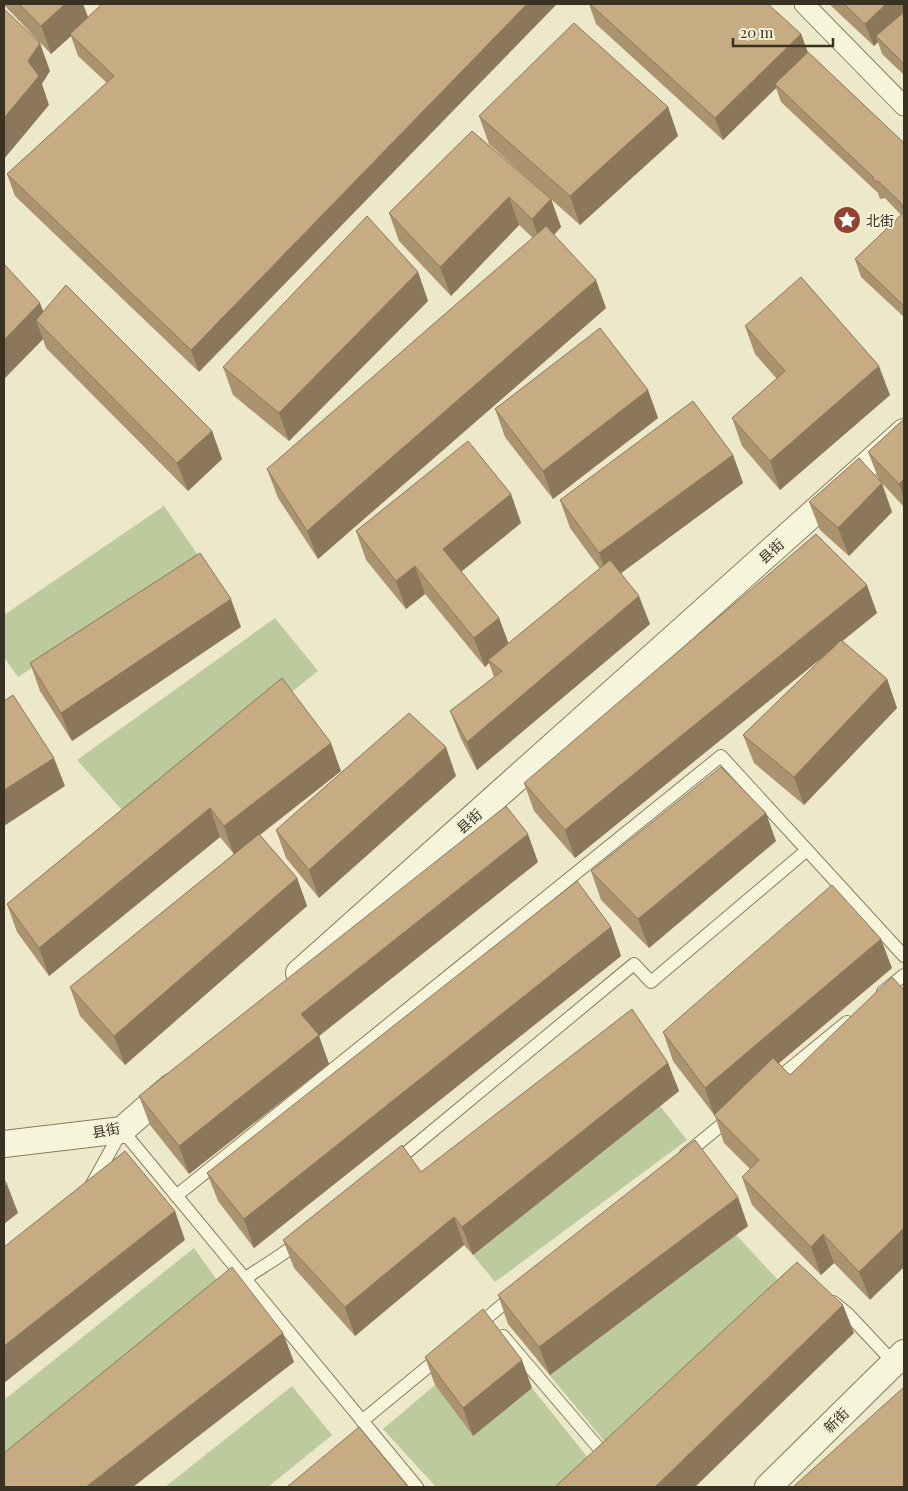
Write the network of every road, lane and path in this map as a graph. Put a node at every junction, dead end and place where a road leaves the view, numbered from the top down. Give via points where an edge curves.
1 (804, 4) edge
2 (904, 106) edge
3 (904, 432) edge
4 (807, 850) junction
5 (904, 956) edge
6 (904, 975) edge
7 (279, 990) edge
8 (874, 1000) edge
9 (859, 1012) edge
10 (189, 1070) edge
11 (768, 1087) edge
12 (737, 1112) edge
13 (122, 1130) junction
14 (4, 1144) edge
15 (677, 1162) edge
16 (383, 1172) edge
17 (176, 1196) junction
18 (79, 1198) edge
19 (307, 1235) edge
20 (244, 1278) junction
21 (525, 1287) edge
22 (821, 1292) edge
23 (221, 1297) edge
24 (487, 1318) junction
25 (465, 1336) edge
26 (450, 1348) edge
27 (899, 1358) edge
28 (362, 1421) junction
29 (611, 1462) edge
30 (417, 1487) edge
31 (768, 1487) edge

1 - 2 street
3 - 7 street, 县街
4 - 5 lane
4 - 16 lane via 651,982 634,964
4 - 17 lane via 721,756
6 - 8 lane
9 - 11 lane
10 - 13 street, 县街
12 - 15 lane
13 - 14 street, 县街
13 - 17 lane
13 - 18 lane via 87,1193
17 - 20 lane
19 - 20 lane via 284,1254
20 - 23 lane
20 - 28 lane
21 - 24 lane
22 - 27 lane
24 - 25 lane
24 - 29 lane
26 - 28 lane
27 - 31 street, 新街
28 - 30 lane via 370,1437

